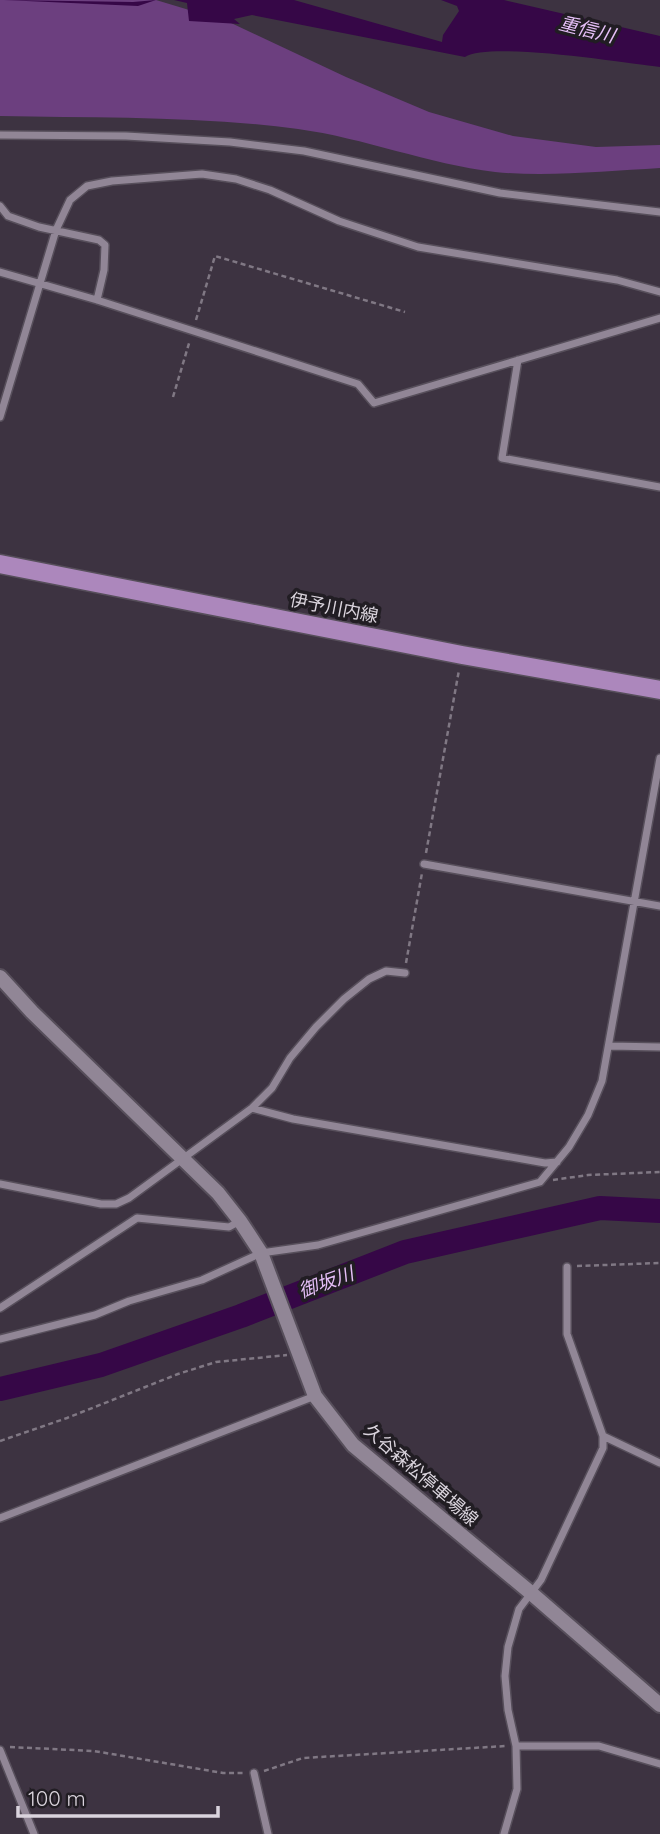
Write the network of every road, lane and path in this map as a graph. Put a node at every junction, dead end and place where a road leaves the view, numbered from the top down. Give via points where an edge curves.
1 (0, 135) edge
2 (0, 206) edge
3 (660, 212) edge
4 (56, 230) junction
5 (0, 272) edge
6 (39, 284) junction
7 (660, 292) edge
8 (97, 300) junction
9 (405, 312) dead end
10 (660, 318) edge
11 (193, 331) junction
12 (518, 360) junction
13 (173, 397) dead end
14 (0, 417) edge
15 (660, 486) edge
16 (0, 564) edge
17 (462, 655) junction
18 (660, 690) edge
19 (660, 758) edge
20 (424, 864) junction
21 (636, 902) junction
22 (660, 906) edge
23 (405, 973) joint
24 (0, 977) edge
25 (610, 1046) junction
26 (660, 1047) edge
27 (252, 1108) junction
28 (181, 1158) junction
29 (557, 1162) junction
30 (660, 1172) edge
31 (540, 1182) junction
32 (0, 1184) edge
33 (240, 1221) junction
34 (263, 1257) junction
35 (660, 1263) edge
36 (567, 1267) joint
37 (0, 1308) edge
38 (0, 1339) edge
39 (297, 1348) junction
40 (315, 1396) junction
41 (603, 1436) junction
42 (0, 1441) edge
43 (660, 1463) edge
44 (0, 1518) edge
45 (531, 1593) junction
46 (660, 1705) edge
47 (516, 1746) junction
48 (0, 1749) edge
49 (660, 1764) edge
50 (254, 1773) junction
51 (34, 1834) edge
52 (268, 1834) edge
53 (504, 1834) edge

1 - 3 street via 230,142 304,151 500,193
2 - 4 street via 8,216
4 - 6 street
4 - 7 street via 70,200 87,186 202,174 236,178 339,221 418,247 617,280
4 - 8 street via 105,245
5 - 6 street
6 - 8 street
6 - 14 street
8 - 11 street
9 - 11 path via 215,256
10 - 12 street
11 - 12 street via 358,383 374,403
11 - 13 path
12 - 15 street via 502,458
16 - 17 main road, 伊予川内線
17 - 18 main road, 伊予川内線
17 - 20 path
19 - 21 street
20 - 21 street
20 - 23 path
21 - 22 street
21 - 25 street
23 - 27 street via 386,971 344,999
24 - 28 main road, 久谷森松停車場線
25 - 26 street
25 - 29 street via 588,1115
27 - 28 street
27 - 29 street via 293,1119
28 - 32 street via 116,1204
28 - 33 main road, 久谷森松停車場線
29 - 31 street
30 - 31 path
31 - 34 street
33 - 34 main road, 久谷森松停車場線
33 - 37 street via 229,1227 137,1218
34 - 38 street via 95,1315
34 - 39 main road, 久谷森松停車場線
35 - 36 path
36 - 41 street via 567,1334
39 - 40 main road, 久谷森松停車場線
39 - 42 path via 216,1362
40 - 44 street
40 - 45 main road, 久谷森松停車場線 via 353,1445
41 - 43 street
41 - 45 street via 603,1448
45 - 46 main road, 久谷森松停車場線
45 - 47 street via 519,1609 505,1676
47 - 49 street via 599,1746
47 - 50 path via 303,1758
47 - 53 street via 517,1789
48 - 50 path via 94,1751 223,1773
48 - 51 street
50 - 52 street

